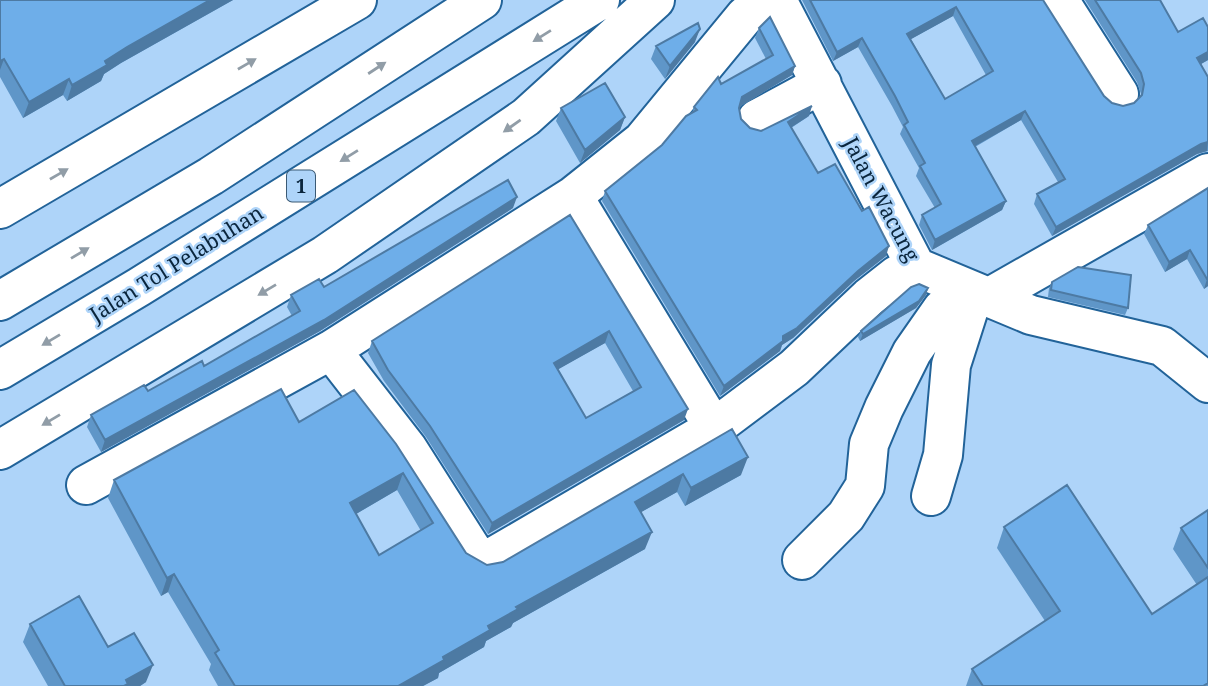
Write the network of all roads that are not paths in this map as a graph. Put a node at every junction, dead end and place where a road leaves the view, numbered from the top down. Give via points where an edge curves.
1 (357, 0) edge
2 (482, 0) edge
3 (600, 0) edge
4 (655, 0) edge
5 (766, 0) edge
6 (777, 0) edge
7 (1059, 0) edge
8 (822, 84) junction
9 (1119, 94) dead end
10 (757, 119) dead end
11 (1208, 173) edge
12 (573, 196) junction
13 (0, 209) edge
14 (916, 267) junction
15 (976, 293) junction
16 (0, 300) edge
17 (331, 350) junction
18 (0, 370) edge
19 (1208, 383) edge
20 (714, 428) junction
21 (0, 450) edge
22 (86, 485) dead end
23 (931, 496) dead end
24 (802, 560) dead end

13 -> 1 main road
16 -> 2 main road via 211,176
3 -> 18 main road, Jalan Tol Pelabuhan / 1
4 -> 21 main road via 526,117 325,255
5 - 12 main road via 745,16 642,141
6 - 8 main road, Jalan Wacung
7 - 9 main road
8 - 10 main road
8 - 14 main road, Jalan Wacung
11 - 15 main road
12 - 17 main road
12 - 20 main road
14 - 15 main road, Jalan Wacung
14 - 20 main road via 869,297 793,368
15 - 19 main road, Jalan Wacung via 1031,315 1162,346
15 - 23 main road via 951,365 943,456
15 - 24 main road via 942,309 912,352 869,444 865,486 846,516
17 - 20 main road via 408,449 481,562 495,558
17 - 22 main road

